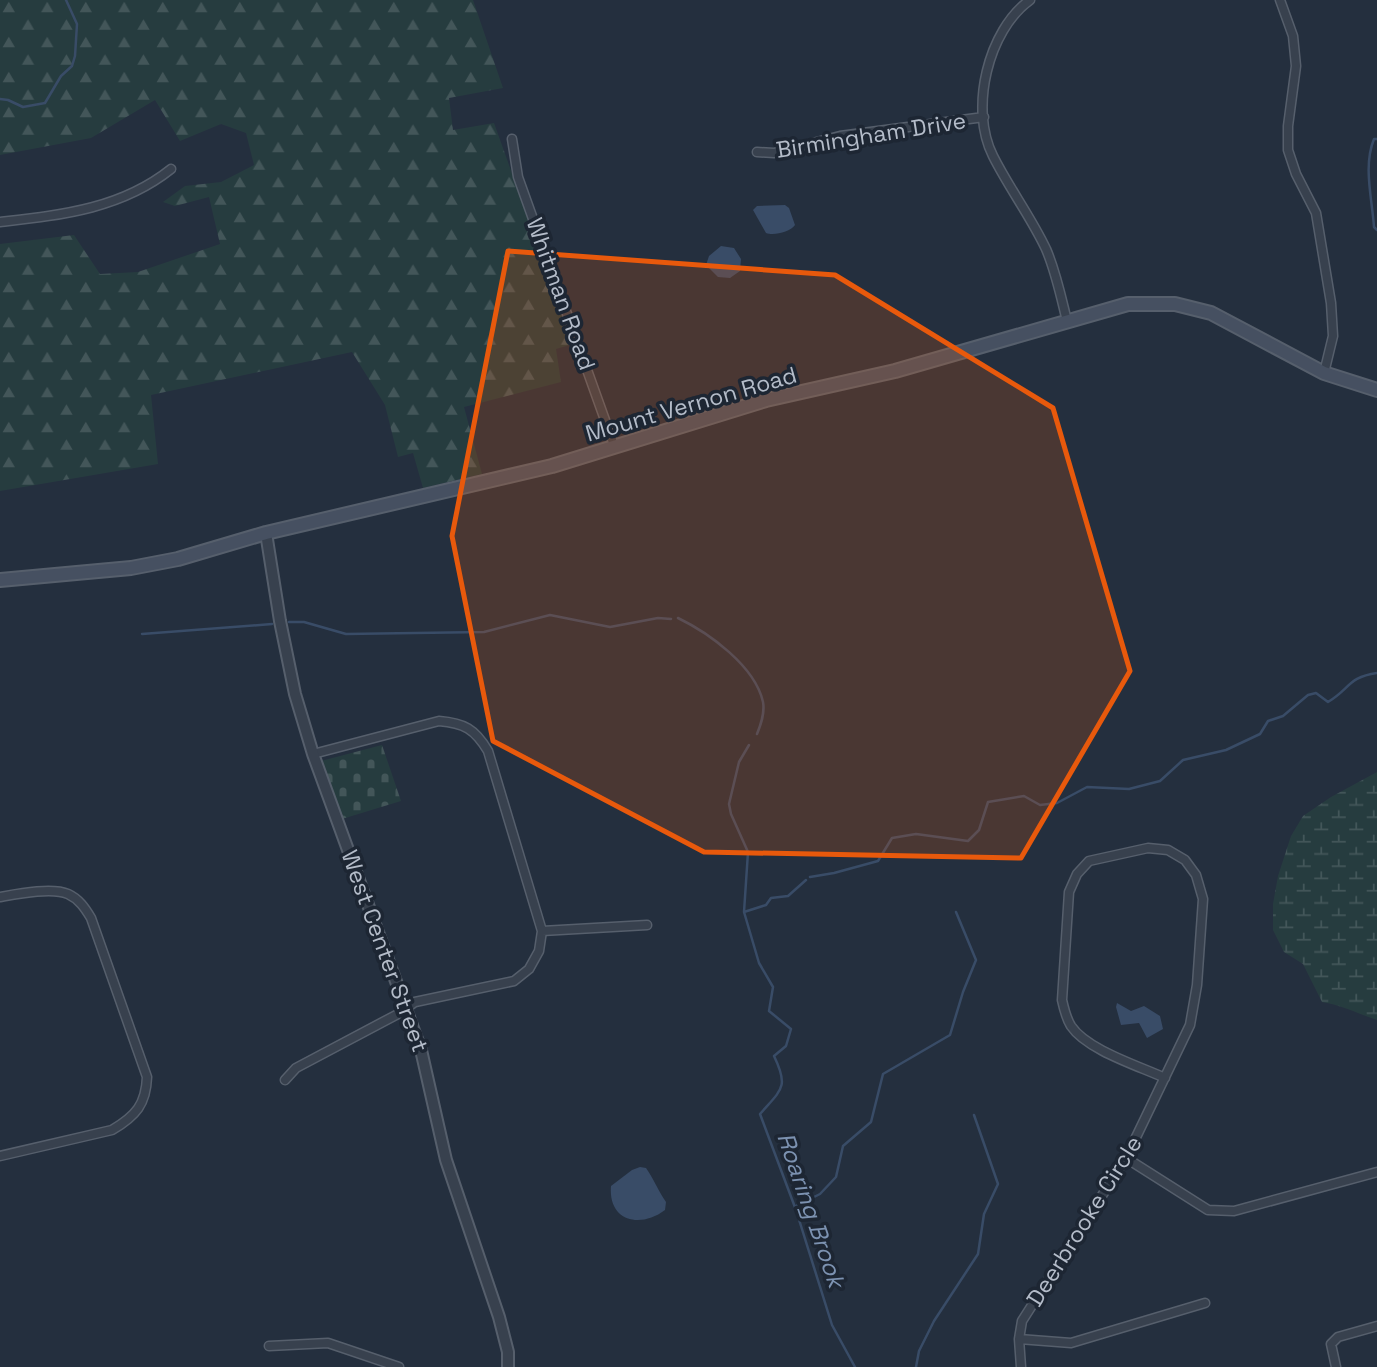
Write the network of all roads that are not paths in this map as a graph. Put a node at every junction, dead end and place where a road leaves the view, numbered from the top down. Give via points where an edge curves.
1 (1030, 0) edge
2 (1280, 0) edge
3 (984, 117) junction
4 (512, 139) dead end
5 (757, 152) dead end
6 (171, 169) dead end
7 (0, 222) edge
8 (1067, 321) junction
9 (1324, 373) junction
10 (1377, 390) edge
11 (615, 448) junction
12 (266, 533) junction
13 (0, 580) edge
14 (313, 754) junction
15 (0, 897) edge
16 (647, 925) dead end
17 (542, 931) junction
18 (406, 1008) junction
19 (1165, 1077) junction
20 (285, 1080) dead end
21 (0, 1156) edge
22 (1126, 1158) junction
23 (1377, 1172) edge
24 (1205, 1303) dead end
25 (1377, 1326) edge
26 (1019, 1339) junction
27 (269, 1346) dead end
28 (374, 1358) junction
29 (370, 1367) edge
30 (399, 1367) edge
31 (508, 1367) edge
32 (1021, 1367) edge
33 (1336, 1367) edge

1 - 3 street via 1007,22 995,44
2 - 9 street via 1293,36 1296,66 1288,150 1316,213 1331,303 1333,337
3 - 5 street, Birmingham Drive via 833,137 775,153
3 - 8 street via 992,154 1046,249
4 - 11 street, Whitman Road via 518,177
6 - 7 street via 156,181 88,210
8 - 9 main road, Mount Vernon Road via 1128,304 1183,305 1211,313
8 - 11 main road, Mount Vernon Road via 895,371 766,400
9 - 10 main road, Mount Vernon Road
11 - 12 main road, Mount Vernon Road via 520,475
12 - 13 main road, Mount Vernon Road via 131,568
12 - 14 street, West Center Street via 279,621
14 - 17 street via 439,721 471,730 488,751
14 - 18 street, West Center Street
15 - 21 street via 66,893 82,904 91,918 147,1077 146,1094 127,1121 112,1129
16 - 17 street
17 - 18 street via 540,951 514,981 415,1002
18 - 20 street via 296,1068
18 - 31 street, West Center Street via 429,1079 446,1160 499,1317
19 - 19 street, Deerbrooke Circle via 1093,1045 1073,1029 1062,1000 1069,892 1077,874 1089,861 1148,848 1168,850 1185,860 1196,875 1203,899 1190,1025
19 - 22 street, Deerbrooke Circle
22 - 23 street via 1209,1210 1234,1211
22 - 26 street, Deerbrooke Circle via 1022,1321
24 - 26 street via 1071,1343
25 - 33 street via 1331,1343
26 - 32 street, Deerbrooke Circle
27 - 28 street via 328,1343
28 - 29 street
28 - 30 street

